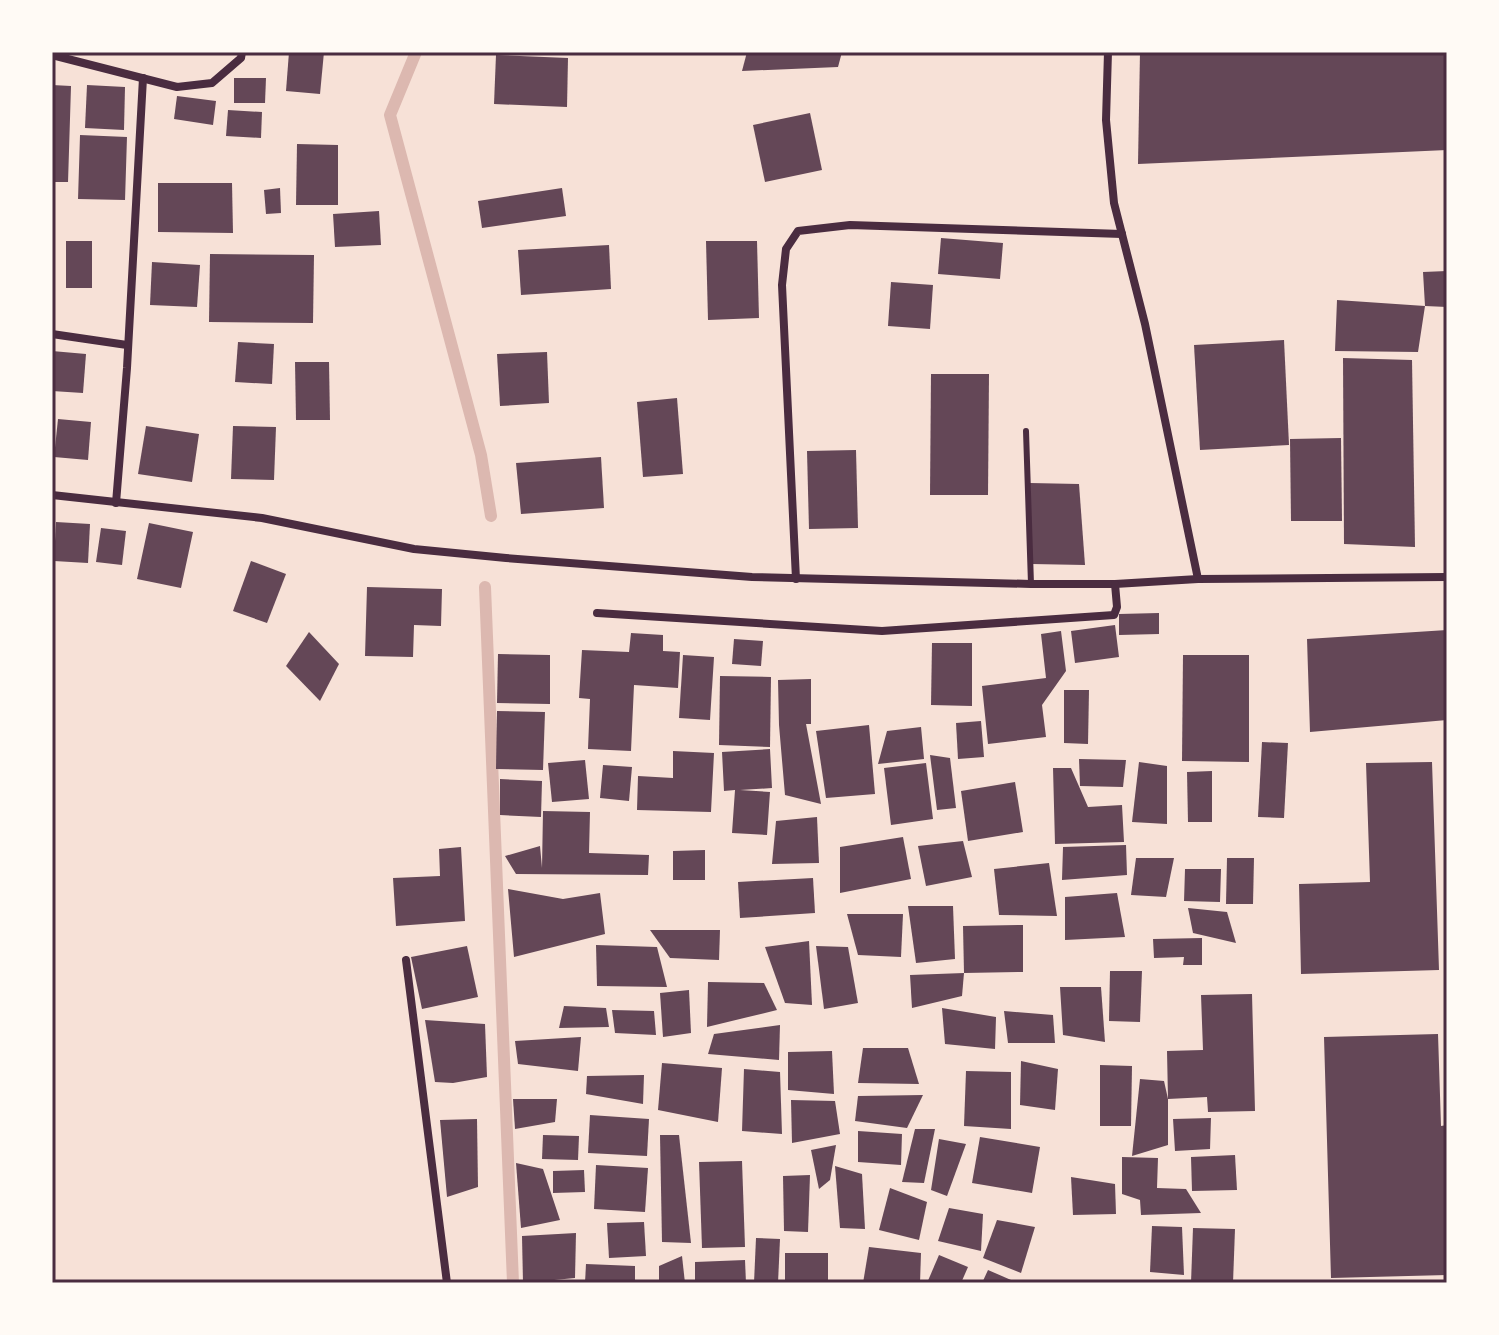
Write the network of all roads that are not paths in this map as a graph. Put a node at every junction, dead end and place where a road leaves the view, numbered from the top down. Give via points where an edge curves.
1 (242, 52) edge
2 (1108, 52) edge
3 (52, 55) edge
4 (143, 78) junction
5 (1122, 234) junction
6 (52, 334) edge
7 (127, 345) junction
8 (1026, 431) dead end
9 (52, 495) edge
10 (116, 503) junction
11 (1447, 577) edge
12 (796, 579) junction
13 (1198, 579) junction
14 (1031, 584) junction
15 (1115, 584) junction
16 (597, 613) dead end
17 (406, 960) dead end
18 (447, 1283) edge

1 - 4 street via 212,83 177,87
2 - 5 street via 1106,120
3 - 4 street
4 - 7 street
5 - 12 street via 850,225 798,231 786,249 782,285
5 - 13 street
6 - 7 street
7 - 10 street
8 - 14 lane
9 - 10 street
10 - 12 street via 262,518 414,549
11 - 13 street
12 - 14 street
13 - 15 street
14 - 15 street
15 - 16 street via 1114,615 882,631
17 - 18 street

